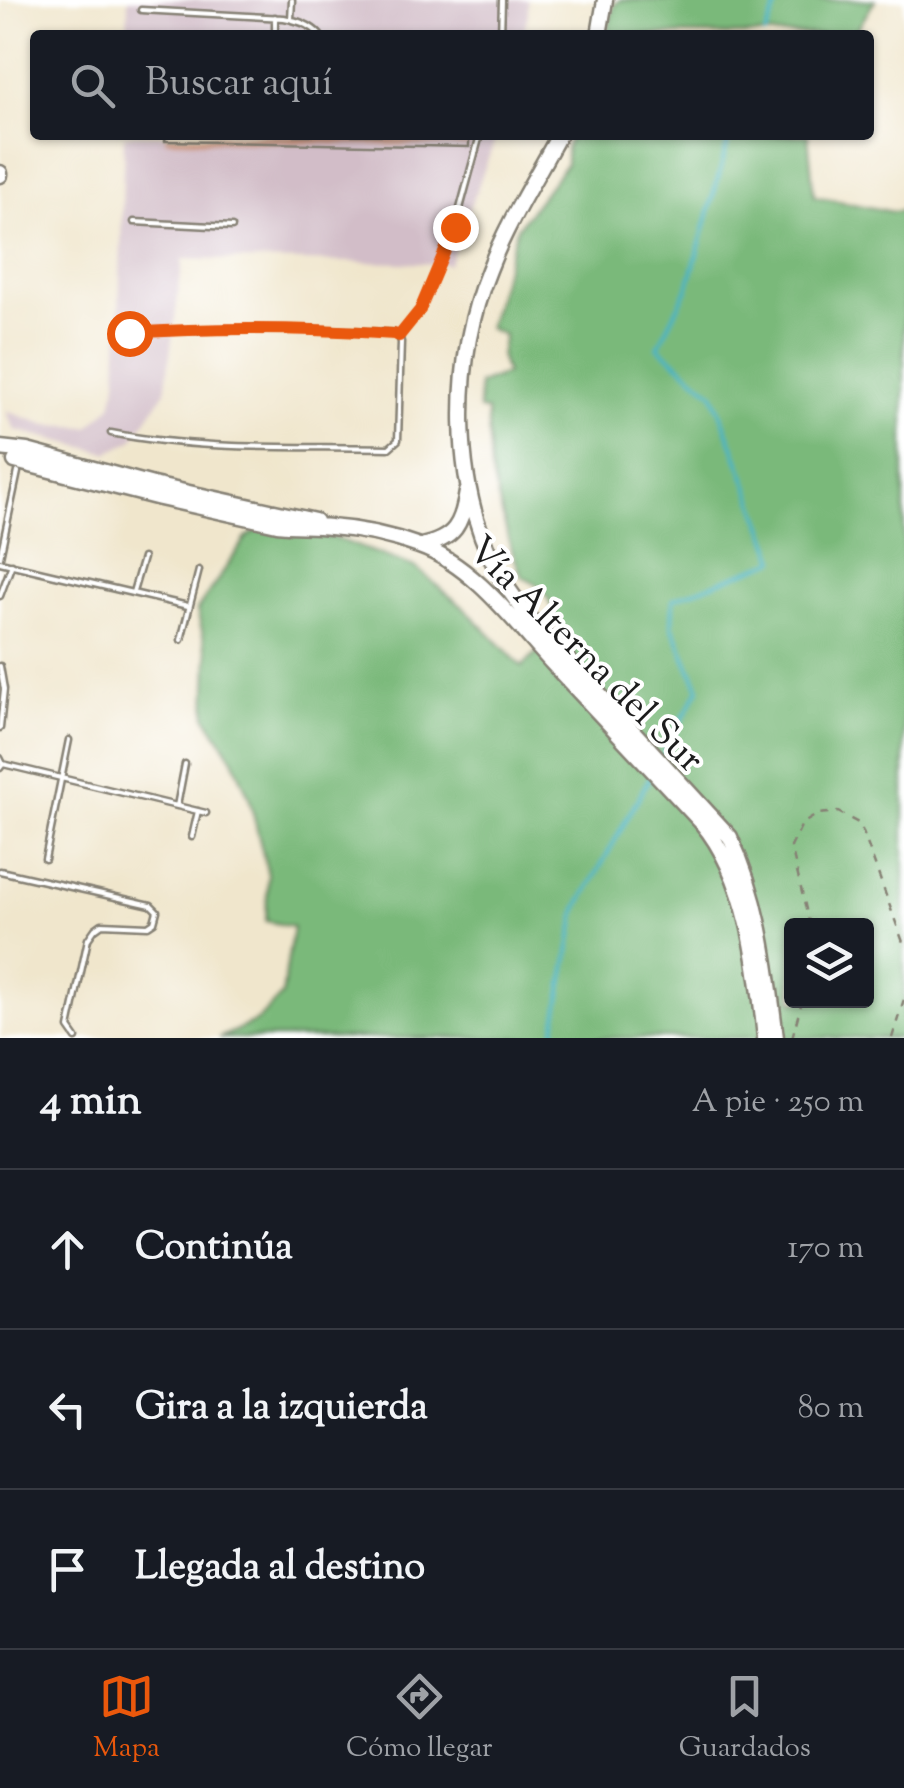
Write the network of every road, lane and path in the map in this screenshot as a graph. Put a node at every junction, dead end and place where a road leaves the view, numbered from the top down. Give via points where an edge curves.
1 (292, 0) edge
2 (502, 0) edge
3 (605, 0) edge
4 (142, 10) dead end
5 (276, 17) junction
6 (291, 19) junction
7 (275, 30) edge
8 (316, 30) edge
9 (501, 30) edge
10 (600, 30) edge
11 (479, 140) edge
12 (556, 140) edge
13 (134, 222) dead end
14 (232, 227) dead end
15 (129, 333) dead end
16 (399, 336) junction
17 (111, 433) dead end
18 (0, 448) edge
19 (17, 466) joint
20 (468, 487) junction
21 (330, 527) junction
22 (420, 546) junction
23 (142, 558) dead end
24 (0, 560) edge
25 (12, 564) junction
26 (199, 570) dead end
27 (133, 593) junction
28 (0, 596) edge
29 (188, 606) junction
30 (535, 635) junction
31 (181, 640) dead end
32 (0, 666) edge
33 (0, 728) edge
34 (69, 740) dead end
35 (1, 763) edge
36 (186, 764) dead end
37 (60, 779) junction
38 (177, 806) junction
39 (198, 811) junction
40 (206, 813) dead end
41 (192, 837) dead end
42 (45, 859) dead end
43 (0, 871) edge
44 (808, 918) edge
45 (904, 944) edge
46 (904, 999) edge
47 (800, 1008) edge
48 (76, 1038) edge
49 (765, 1038) edge
50 (776, 1038) edge
51 (792, 1038) edge
52 (892, 1038) edge

1 - 6 lane
2 - 9 lane
3 - 10 highway
4 - 5 lane
5 - 6 lane
5 - 7 lane
6 - 8 lane
11 - 16 lane via 455,227 420,310
12 - 20 highway, Vía Alterna del Sur via 503,238 477,304 463,394
13 - 14 lane
15 - 16 lane via 200,328
16 - 17 lane via 398,440 389,448 172,443
18 - 21 highway
19 - 21 highway, Vía Alterna del Sur via 276,524
19 - 24 lane
20 - 22 highway via 456,528 440,542
20 - 30 highway, Vía Alterna del Sur via 485,545
21 - 22 highway, Vía Alterna del Sur
22 - 30 highway, Vía Alterna del Sur via 458,567
23 - 27 lane
24 - 25 lane
25 - 27 lane
25 - 28 lane
26 - 29 lane
27 - 29 lane
29 - 31 lane
30 - 49 highway, Vía Alterna del Sur via 724,853 752,947
30 - 50 highway, Vía Alterna del Sur via 730,837 756,904
32 - 33 lane
34 - 37 lane
35 - 37 lane
36 - 38 lane
37 - 38 lane
37 - 42 lane
38 - 39 lane
39 - 40 lane
39 - 41 lane
43 - 48 lane via 151,904 156,911 148,926 102,924 88,939 69,1028
44 - 45 path via 791,847 802,824 838,812 860,824
46 - 52 path
47 - 51 path

